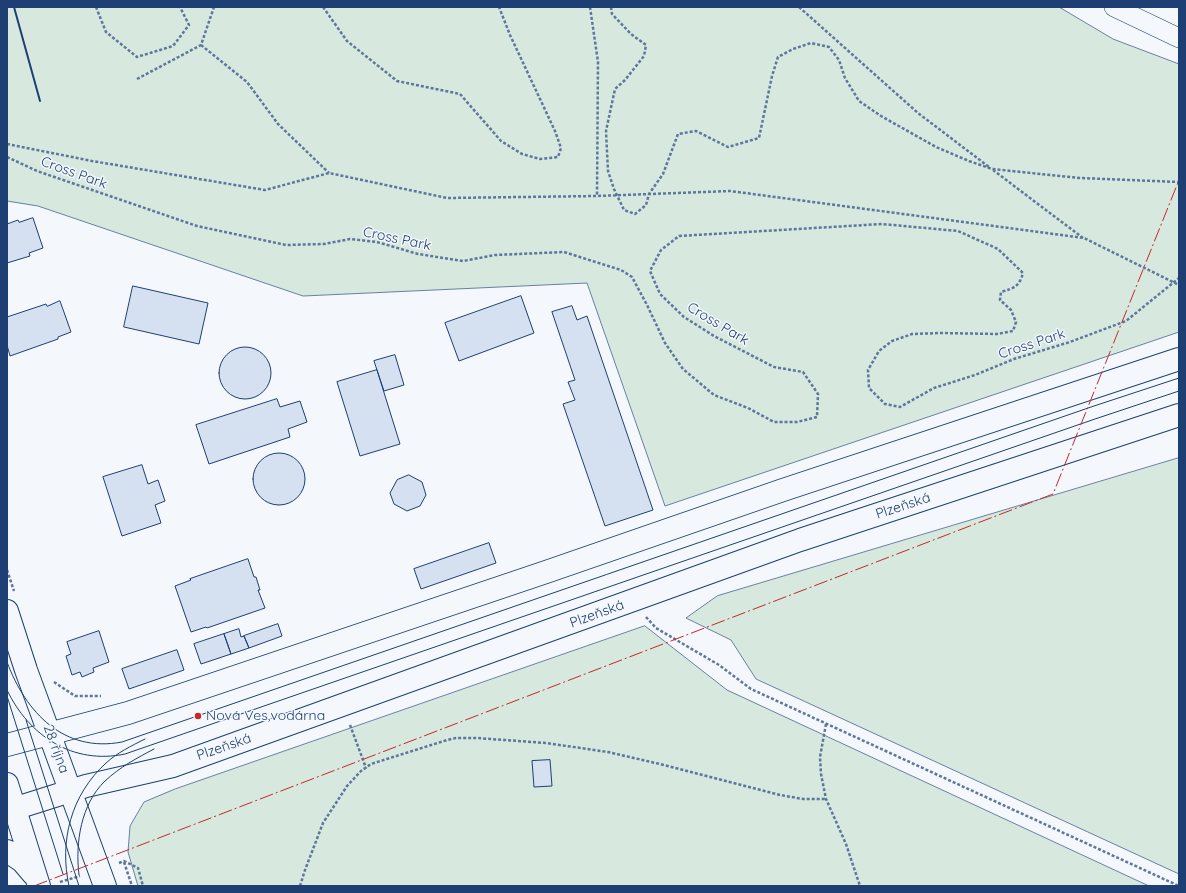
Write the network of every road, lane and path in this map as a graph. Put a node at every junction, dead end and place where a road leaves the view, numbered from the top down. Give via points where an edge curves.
1 (96, 7) edge
2 (180, 7) edge
3 (214, 7) edge
4 (323, 7) edge
5 (499, 7) edge
6 (590, 7) edge
7 (612, 7) edge
8 (799, 7) edge
9 (1114, 7) edge
10 (1179, 38) edge
11 (201, 45) junction
12 (137, 79) dead end
13 (7, 144) edge
14 (7, 157) edge
15 (992, 169) junction
16 (329, 173) junction
17 (1179, 182) edge
18 (649, 194) junction
19 (617, 195) junction
20 (597, 196) junction
21 (1084, 238) junction
22 (1179, 278) edge
23 (1174, 283) junction
24 (1179, 285) edge
25 (1179, 359) edge
26 (1179, 415) edge
27 (7, 570) edge
28 (11, 604) edge
29 (645, 616) dead end
30 (48, 678) dead end
31 (104, 696) dead end
32 (343, 705) junction
33 (826, 724) junction
34 (50, 733) junction
35 (7, 745) edge
36 (366, 768) junction
37 (7, 784) edge
38 (71, 791) junction
39 (826, 799) junction
40 (11, 810) edge
41 (7, 851) edge
42 (38, 883) edge
43 (105, 886) edge
44 (132, 886) edge
45 (143, 886) edge
46 (300, 886) edge
47 (860, 886) edge
48 (1178, 886) edge

1 - 2 path via 106,32 137,57 173,46 188,25
3 - 11 path
4 - 5 path via 347,41 397,81 460,94 501,141 522,154 540,159 558,157 561,148 555,131
6 - 20 path via 598,62
7 - 19 path via 612,14 631,34 646,44 644,56 616,89 606,131 608,171
8 - 15 path via 918,113
9 - 10 street
11 - 12 path
11 - 16 path via 247,82 278,124
13 - 16 path via 92,162 265,190
14 - 23 path, Cross Park via 37,171 197,226 286,245 324,244 350,239 376,242 418,254 463,261 495,255 564,252 622,270 632,277 665,343 683,369 714,395 748,408 774,422 797,422 817,417 818,394 803,372 774,367 714,336 684,317 660,294 650,271 661,250 679,236 882,224 958,231 998,249 1023,273 1020,282 1014,288 1001,292 1000,300 1011,310 1016,322 1013,331 997,334 912,334 892,341 879,351 868,370 869,388 884,404 900,407 934,388 1126,321
15 - 17 path via 1080,178
15 - 18 path via 936,147 859,101 845,78 839,60 829,47 811,43 778,57 759,138 728,148 696,131 678,134 663,174
15 - 21 path
16 - 20 path via 447,198
18 - 19 path
18 - 19 path via 646,205 635,214 624,210
18 - 21 path via 730,191
19 - 20 path
21 - 23 path
22 - 23 path, Cross Park
23 - 24 path
25 - 34 main road via 783,490 128,713
26 - 32 main road, Plzeňská via 800,540
27 - 28 path
28 - 34 main road, 28. října via 26,670
29 - 33 path via 656,628 719,666 751,689
30 - 31 path via 75,696
32 - 36 path
32 - 38 main road, Plzeňská via 173,766
33 - 39 path via 820,757
33 - 48 path
34 - 35 main road
34 - 38 main road, 28. října
36 - 39 path via 371,764 447,740 477,738 546,743 608,752 780,795
36 - 46 path via 347,786 323,823
37 - 40 main road
38 - 40 main road, Plzeňská
38 - 43 main road, 28. října
39 - 47 path via 846,844
40 - 42 main road
41 - 42 main road via 30,868
44 - 45 path via 124,861 138,868

